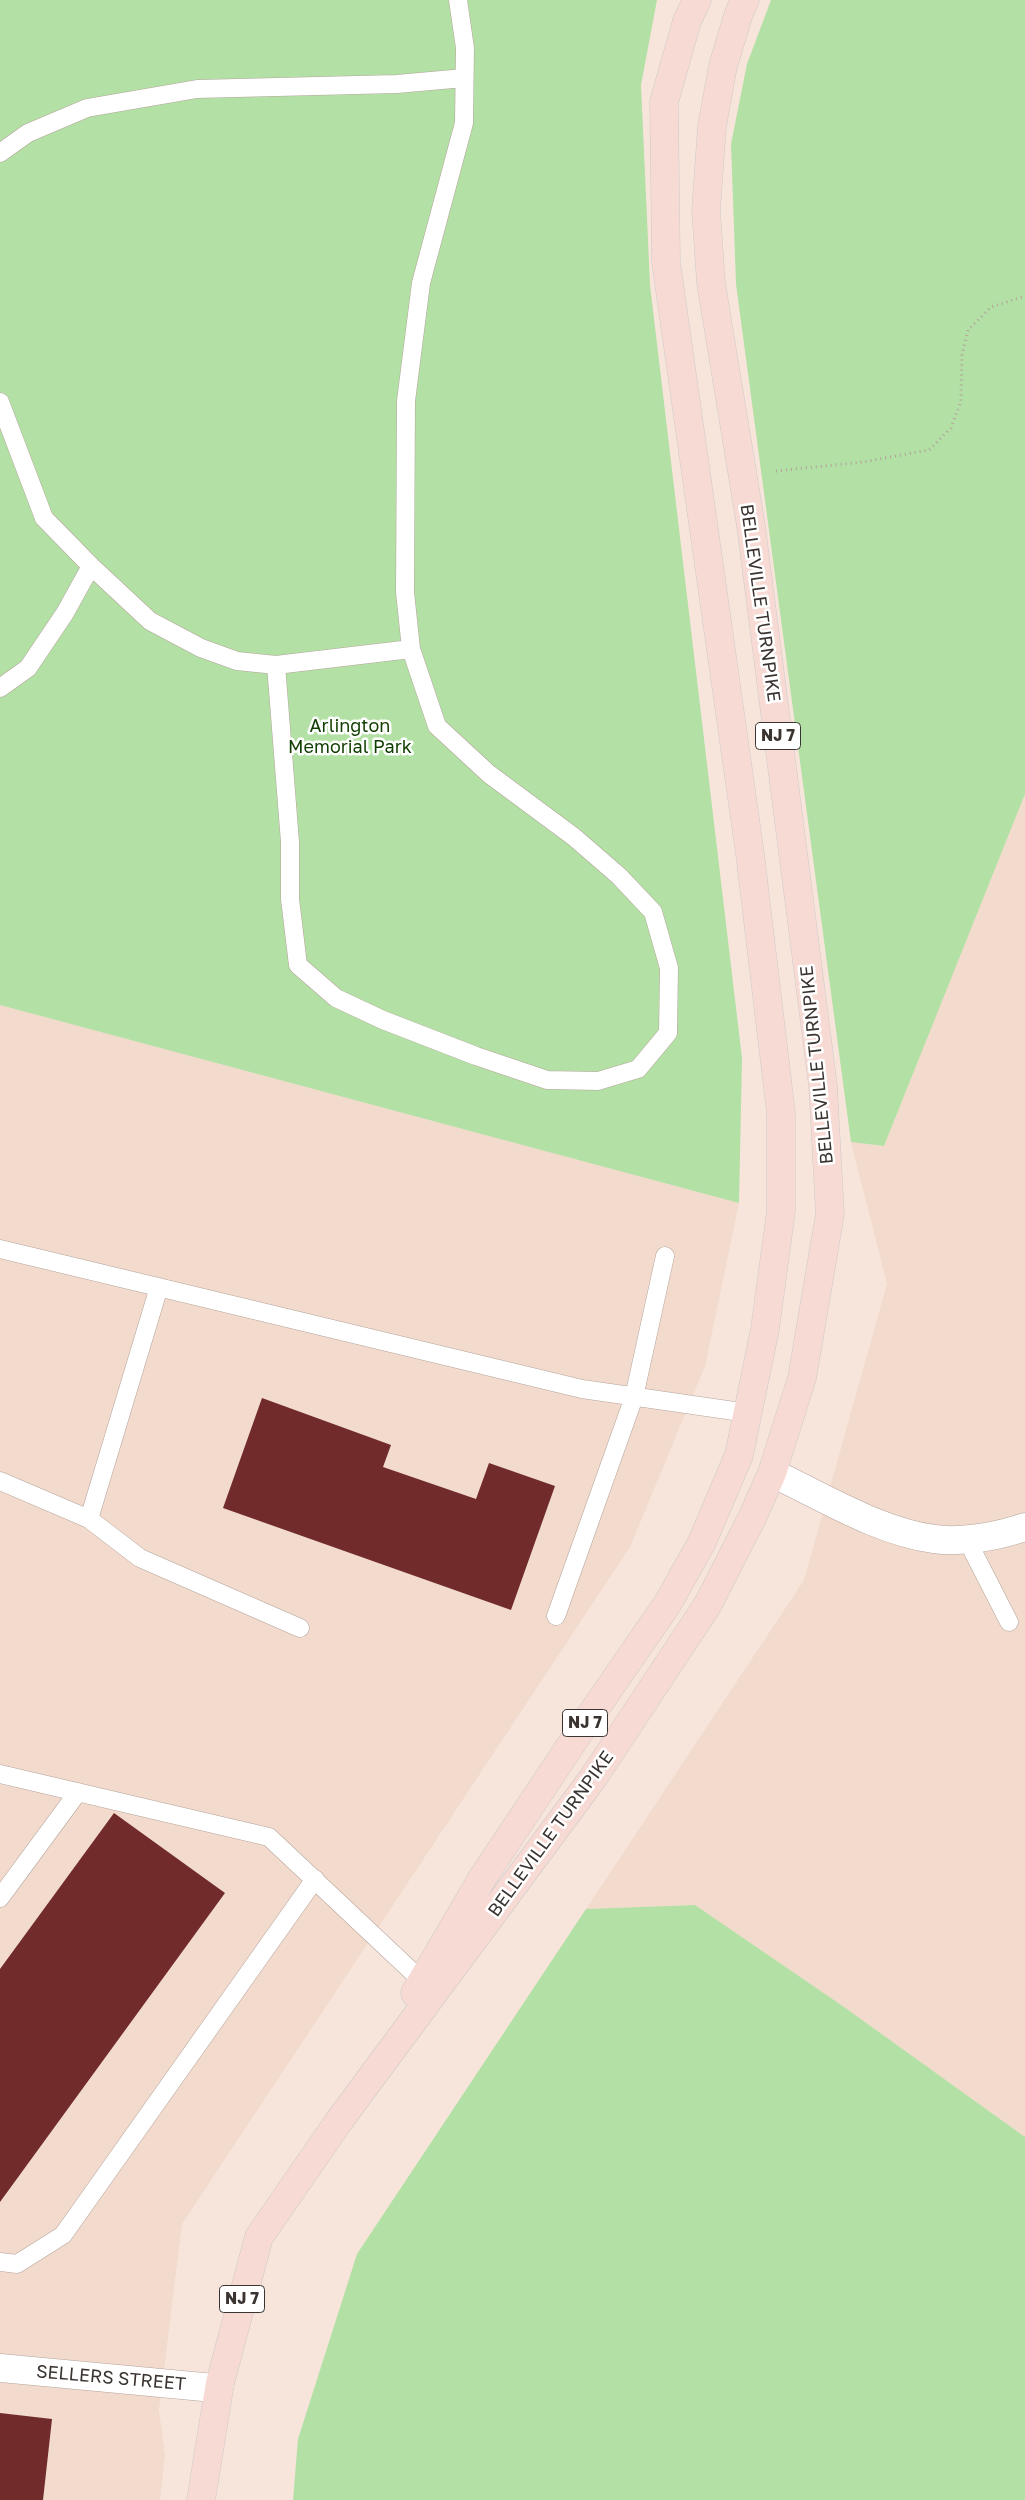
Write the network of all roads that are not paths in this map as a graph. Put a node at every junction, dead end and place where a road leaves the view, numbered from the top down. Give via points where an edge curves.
1 (458, 0) edge
2 (697, 0) edge
3 (746, 0) edge
4 (464, 78) junction
5 (0, 153) edge
6 (0, 402) edge
7 (90, 566) junction
8 (411, 649) junction
9 (276, 665) junction
10 (0, 688) edge
11 (0, 1249) edge
12 (665, 1256) dead end
13 (159, 1287) junction
14 (634, 1397) junction
15 (748, 1413) junction
16 (737, 1459) junction
17 (772, 1473) junction
18 (0, 1481) edge
19 (89, 1519) junction
20 (1025, 1527) edge
21 (966, 1538) junction
22 (556, 1616) dead end
23 (1009, 1622) dead end
24 (300, 1628) dead end
25 (0, 1774) edge
26 (78, 1792) junction
27 (315, 1879) junction
28 (0, 1898) edge
29 (422, 1982) junction
30 (339, 2121) junction
31 (0, 2262) edge
32 (0, 2368) edge
33 (220, 2383) junction
34 (201, 2500) edge

1 - 4 lane via 465,48
2 - 15 main road, BELLEVILLE TURNPIKE / NJ 7 via 687,21 664,102 666,262 750,854 781,1113 781,1211 765,1329
3 - 17 main road, BELLEVILLE TURNPIKE / NJ 7 via 723,66 715,109 706,210 711,282 751,526 823,1086 830,1214 802,1378
4 - 5 lane via 397,84 197,89 87,108 28,133
4 - 8 lane via 464,123 421,283 406,401 405,592
6 - 7 lane via 44,518
7 - 9 lane via 150,621 201,648 237,660
7 - 10 lane via 65,613 28,668
8 - 9 lane
8 - 9 lane via 437,726 489,774 574,837 620,876 653,912 669,968 668,1033 638,1069 598,1082 547,1080 476,1056 344,1002 298,965 290,899 290,842
11 - 13 lane
12 - 14 lane
13 - 14 lane via 582,1389
13 - 19 lane
14 - 15 lane
14 - 22 lane
15 - 16 main road, BELLEVILLE TURNPIKE / NJ 7
16 - 17 main road
16 - 29 main road, BELLEVILLE TURNPIKE / NJ 7 via 702,1542 668,1603 483,1877
17 - 21 street via 880,1524 936,1540
17 - 30 main road, BELLEVILLE TURNPIKE / NJ 7 via 708,1606 599,1770
18 - 19 lane
19 - 24 lane via 140,1558
20 - 21 street via 1007,1533
21 - 23 lane
25 - 26 lane
26 - 27 lane via 269,1837
26 - 28 lane
27 - 29 lane
27 - 31 lane via 62,2235 17,2264
29 - 30 main road, BELLEVILLE TURNPIKE / NJ 7
30 - 33 main road, BELLEVILLE TURNPIKE / NJ 7 via 259,2237
32 - 33 street, SELLERS STREET via 214,2388
33 - 34 main road, BELLEVILLE TURNPIKE / NJ 7

